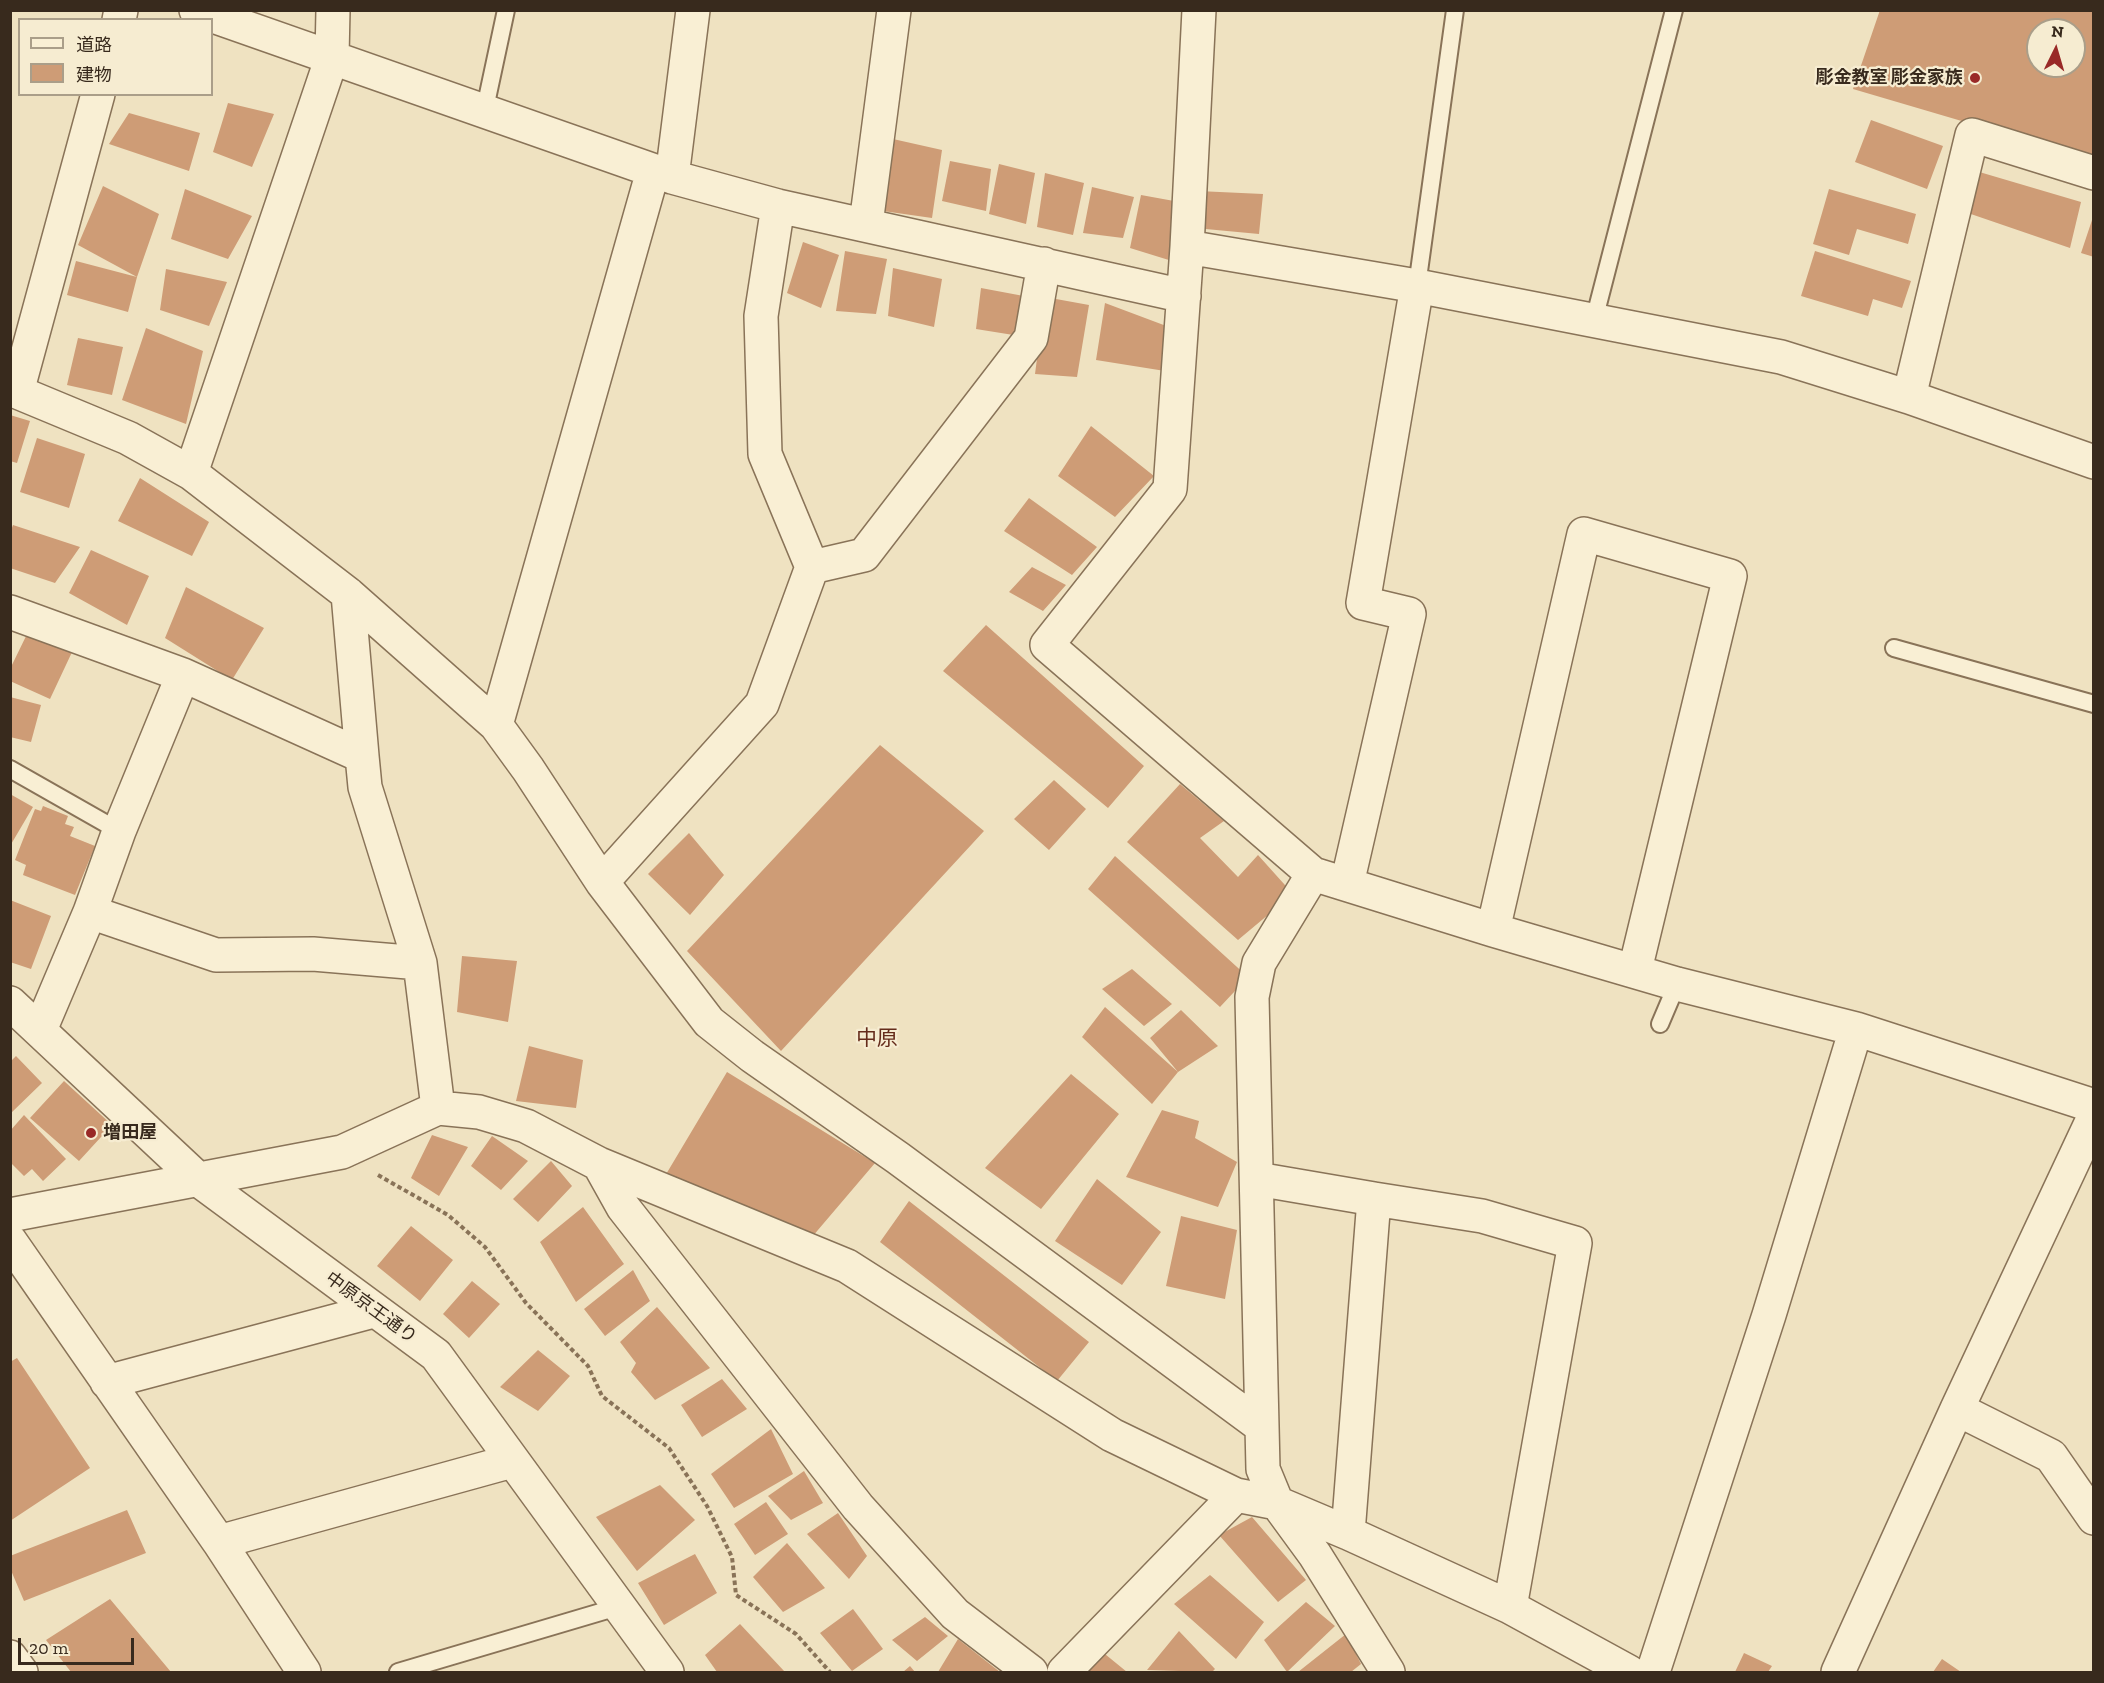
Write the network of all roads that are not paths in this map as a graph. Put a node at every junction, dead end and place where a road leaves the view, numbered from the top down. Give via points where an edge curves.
1 (195, 10) edge
2 (333, 10) edge
3 (506, 10) edge
4 (693, 10) edge
5 (894, 10) edge
6 (1199, 10) edge
7 (1455, 10) edge
8 (1674, 10) edge
9 (332, 57) junction
10 (97, 96) edge
11 (484, 113) junction
12 (2094, 173) edge
13 (663, 174) junction
14 (778, 206) junction
15 (866, 224) junction
16 (1187, 247) junction
17 (1044, 264) junction
18 (1417, 286) junction
19 (1184, 296) junction
20 (1594, 320) junction
21 (14, 391) edge
22 (1909, 397) junction
23 (2094, 462) edge
24 (192, 473) junction
25 (812, 567) junction
26 (348, 594) junction
27 (10, 612) edge
28 (1894, 648) dead end
29 (183, 675) junction
30 (2094, 704) edge
31 (496, 725) junction
32 (362, 756) junction
33 (10, 769) edge
34 (119, 831) junction
35 (1313, 874) junction
36 (602, 882) junction
37 (1347, 884) junction
38 (90, 912) junction
39 (1492, 930) junction
40 (420, 963) junction
41 (1635, 970) junction
42 (1677, 984) junction
43 (10, 1003) edge
44 (1660, 1024) dead end
45 (1856, 1029) junction
46 (40, 1030) junction
47 (2094, 1106) edge
48 (438, 1108) junction
49 (2094, 1117) edge
50 (599, 1164) junction
51 (1257, 1179) junction
52 (200, 1181) junction
53 (1374, 1198) junction
54 (10, 1215) edge
55 (10, 1241) edge
56 (373, 1311) junction
57 (107, 1382) junction
58 (1956, 1409) junction
59 (1261, 1426) junction
60 (512, 1461) junction
61 (1236, 1495) junction
62 (1277, 1503) junction
63 (2094, 1518) edge
64 (1348, 1533) junction
65 (219, 1542) junction
66 (621, 1606) junction
67 (1510, 1607) junction
68 (10, 1657) edge
69 (21, 1672) edge
70 (304, 1672) edge
71 (398, 1672) edge
72 (667, 1672) edge
73 (1031, 1672) edge
74 (1064, 1672) edge
75 (1388, 1672) edge
76 (1629, 1672) edge
77 (1653, 1672) edge
78 (1838, 1672) edge

1 - 9 street
2 - 9 street
3 - 11 lane
4 - 13 street
5 - 15 street
6 - 16 street
7 - 18 lane
8 - 20 lane
9 - 11 street
9 - 24 street
10 - 21 street
11 - 13 street
12 - 22 street via 1972,135
13 - 14 street
13 - 31 street
14 - 15 street
14 - 25 street via 761,316 765,454
15 - 17 street
16 - 18 street
16 - 19 street
17 - 19 street
17 - 25 street via 1030,338 864,555
18 - 20 street
18 - 37 street via 1363,603 1409,614
19 - 35 street via 1170,489 1047,645
20 - 22 street via 1781,357
21 - 24 street via 128,438
22 - 23 street
24 - 26 street
25 - 36 street via 762,704
26 - 31 street
26 - 32 street
27 - 29 street
28 - 30 lane
29 - 32 street
29 - 34 street
31 - 36 street
32 - 40 street via 365,787
33 - 34 lane
34 - 38 street
35 - 37 street
35 - 51 street via 1259,963 1252,997 1250,1034
36 - 59 street via 709,1022
37 - 39 street
38 - 40 street via 216,955 314,954
38 - 46 street
39 - 41 street
39 - 41 street via 1584,534 1730,576
40 - 48 street
41 - 42 street
42 - 44 lane
42 - 45 street
43 - 46 street, 中原京王通り
45 - 47 street
45 - 77 street
46 - 52 street, 中原京王通り
48 - 50 street via 480,1113 526,1126
48 - 52 street via 342,1152
49 - 58 street
50 - 61 street via 847,1266 1112,1435
50 - 73 street via 623,1207 858,1507 955,1614
51 - 53 street
51 - 59 street
52 - 54 street
52 - 56 street, 中原京王通り
53 - 64 street
53 - 67 street via 1482,1216 1575,1243
55 - 57 street
56 - 57 street
56 - 60 street, 中原京王通り via 436,1355
57 - 65 street
58 - 63 street via 2051,1456
58 - 78 street
59 - 62 street via 1263,1469
60 - 65 street
60 - 66 street, 中原京王通り
61 - 62 street
61 - 74 street
62 - 64 street
62 - 75 street
64 - 67 street
65 - 70 street
66 - 71 lane
66 - 72 street, 中原京王通り
67 - 76 street
68 - 69 street

